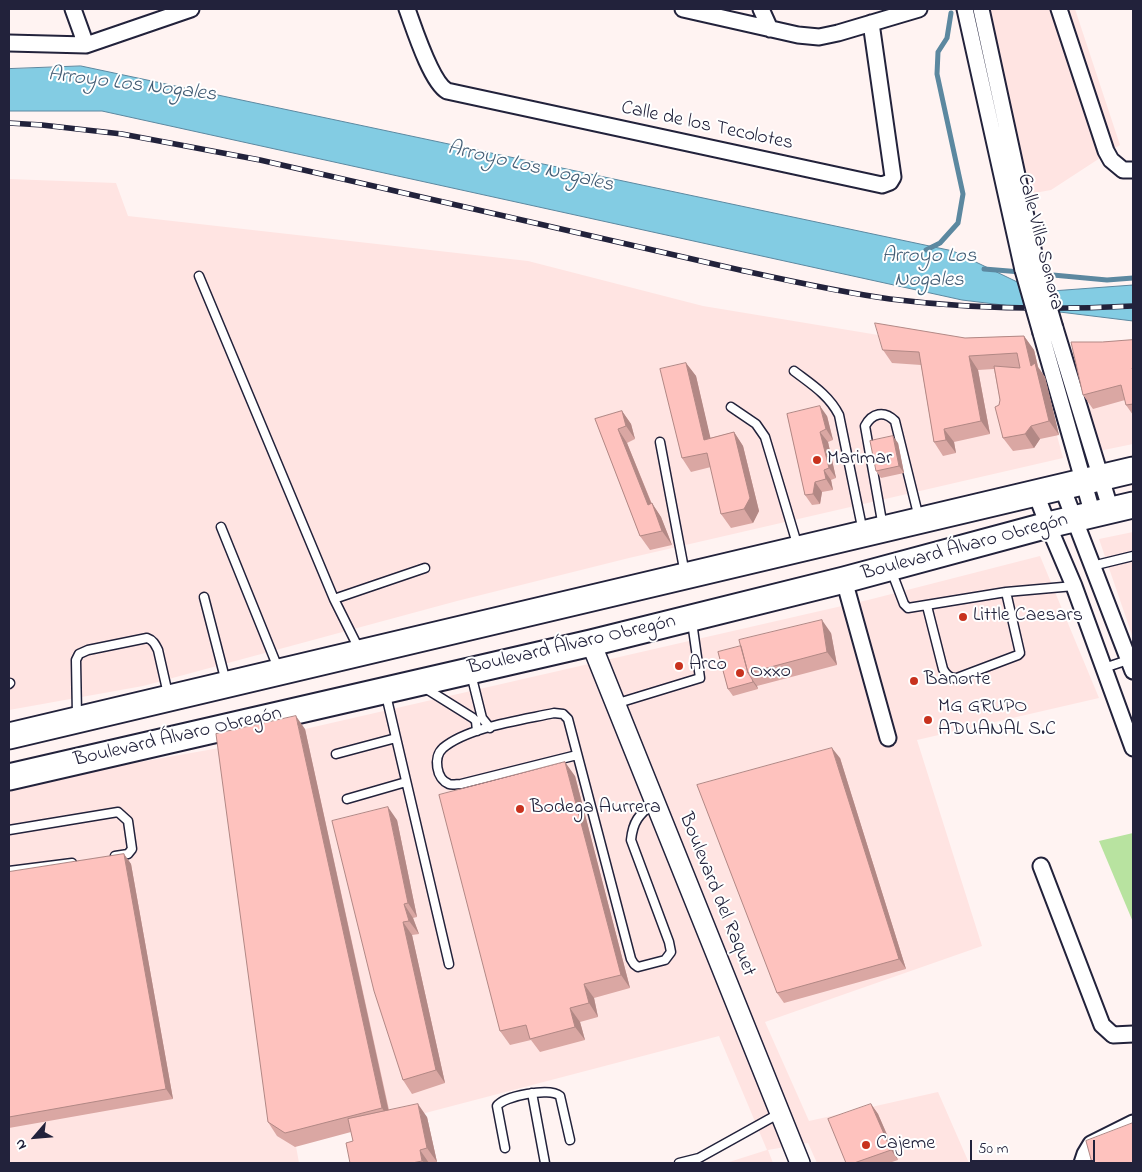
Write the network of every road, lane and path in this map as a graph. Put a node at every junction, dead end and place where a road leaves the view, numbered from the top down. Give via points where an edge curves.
1 (73, 9) edge
2 (191, 9) edge
3 (406, 9) edge
4 (683, 9) edge
5 (761, 9) edge
6 (919, 9) edge
7 (965, 9) edge
8 (981, 9) edge
9 (1059, 9) edge
10 (871, 23) junction
11 (770, 29) junction
12 (9, 43) edge
13 (86, 45) junction
14 (1128, 170) edge
15 (1030, 268) junction
16 (199, 276) dead end
17 (794, 371) dead end
18 (731, 407) dead end
19 (660, 442) dead end
20 (1133, 470) edge
21 (1082, 482) junction
22 (1036, 494) junction
23 (1103, 513) edge
24 (920, 520) junction
25 (1048, 525) junction
26 (221, 527) dead end
27 (873, 531) junction
28 (798, 549) junction
29 (1133, 556) edge
30 (1092, 566) junction
31 (425, 568) dead end
32 (890, 568) junction
33 (686, 576) junction
34 (844, 580) junction
35 (1074, 586) junction
36 (1006, 592) junction
37 (204, 597) dead end
38 (334, 599) junction
39 (927, 606) junction
40 (692, 618) junction
41 (591, 643) junction
42 (361, 653) junction
43 (1132, 663) edge
44 (1104, 668) junction
45 (471, 671) junction
46 (280, 672) junction
47 (418, 683) junction
48 (226, 685) junction
49 (385, 690) junction
50 (169, 698) junction
51 (615, 704) junction
52 (77, 720) junction
53 (490, 728) junction
54 (477, 730) junction
55 (9, 736) edge
56 (396, 738) junction
57 (888, 738) dead end
58 (1133, 748) edge
59 (336, 754) dead end
60 (578, 755) junction
61 (9, 777) edge
62 (406, 782) junction
63 (347, 799) dead end
64 (655, 801) junction
65 (9, 830) edge
66 (106, 858) edge
67 (77, 862) edge
68 (1041, 866) dead end
69 (9, 871) edge
70 (449, 964) dead end
71 (1133, 1034) edge
72 (532, 1093) junction
73 (780, 1113) junction
74 (1133, 1124) edge
75 (570, 1140) dead end
76 (505, 1148) dead end
77 (545, 1163) edge
78 (679, 1163) edge
79 (800, 1163) edge
80 (1082, 1163) edge

1 - 13 street
2 - 13 street
3 - 10 street, Calle de los Tecolotes via 434,76 447,91 882,185 893,177
4 - 11 street
5 - 11 street
6 - 10 street
7 - 15 street, Calle Villa Sonora
8 - 15 street, Calle Villa Sonora
9 - 14 street via 1106,150 1111,160
10 - 11 street via 819,37
12 - 13 street
15 - 21 street, Calle Villa Sonora, bridge via 1048,330
16 - 38 lane
17 - 27 lane via 834,405
18 - 28 lane via 756,424 765,437
19 - 33 lane
20 - 21 highway, Boulevard Álvaro Obregón
21 - 22 highway, Boulevard Álvaro Obregón
21 - 23 street
21 - 23 street
22 - 24 highway, Boulevard Álvaro Obregón
22 - 25 street
23 - 25 highway, Boulevard Álvaro Obregón
23 - 30 street
24 - 27 highway, Boulevard Álvaro Obregón
24 - 27 lane via 895,421 890,416 874,415 865,426
25 - 32 highway, Boulevard Álvaro Obregón
25 - 35 street
26 - 46 lane
27 - 28 highway, Boulevard Álvaro Obregón
28 - 33 highway, Boulevard Álvaro Obregón
29 - 30 lane
30 - 43 street
31 - 38 lane
32 - 34 highway, Boulevard Álvaro Obregón
32 - 39 lane via 905,606
33 - 42 highway, Boulevard Álvaro Obregón
34 - 40 highway, Boulevard Álvaro Obregón
34 - 57 street
35 - 36 lane
35 - 44 street
36 - 39 lane
36 - 39 lane via 1020,653 954,679 947,676 944,669
37 - 48 lane
38 - 42 lane
40 - 41 highway, Boulevard Álvaro Obregón
40 - 51 lane via 700,678
41 - 45 highway, Boulevard Álvaro Obregón
41 - 51 street, Boulevard del Raquet
42 - 46 highway, Boulevard Álvaro Obregón
43 - 44 lane
44 - 58 street
45 - 47 highway, Boulevard Álvaro Obregón
45 - 53 lane via 479,711
46 - 48 highway, Boulevard Álvaro Obregón
47 - 49 highway, Boulevard Álvaro Obregón
47 - 54 lane via 473,718
48 - 50 highway, Boulevard Álvaro Obregón
49 - 56 lane
49 - 61 highway, Boulevard Álvaro Obregón via 291,717
50 - 52 highway, Boulevard Álvaro Obregón
50 - 52 lane via 158,650 150,639 88,650 78,654 76,660
51 - 64 street, Boulevard del Raquet
52 - 55 highway, Boulevard Álvaro Obregón
53 - 54 lane
53 - 60 lane via 554,713 563,714 568,719
54 - 60 lane via 448,745 437,758 442,779 450,784
56 - 59 lane
56 - 62 lane
60 - 64 lane via 631,959 638,966 665,960 671,952 631,840 632,826
62 - 63 lane
62 - 70 lane
64 - 73 street, Boulevard del Raquet
65 - 66 lane via 118,812 128,821 132,849 126,855
67 - 69 lane
68 - 71 street via 1102,1025 1113,1034
72 - 75 lane via 554,1092 560,1096
72 - 76 lane via 497,1106
72 - 77 lane
73 - 78 lane via 699,1158
73 - 79 street, Boulevard del Raquet
74 - 80 street via 1091,1144

